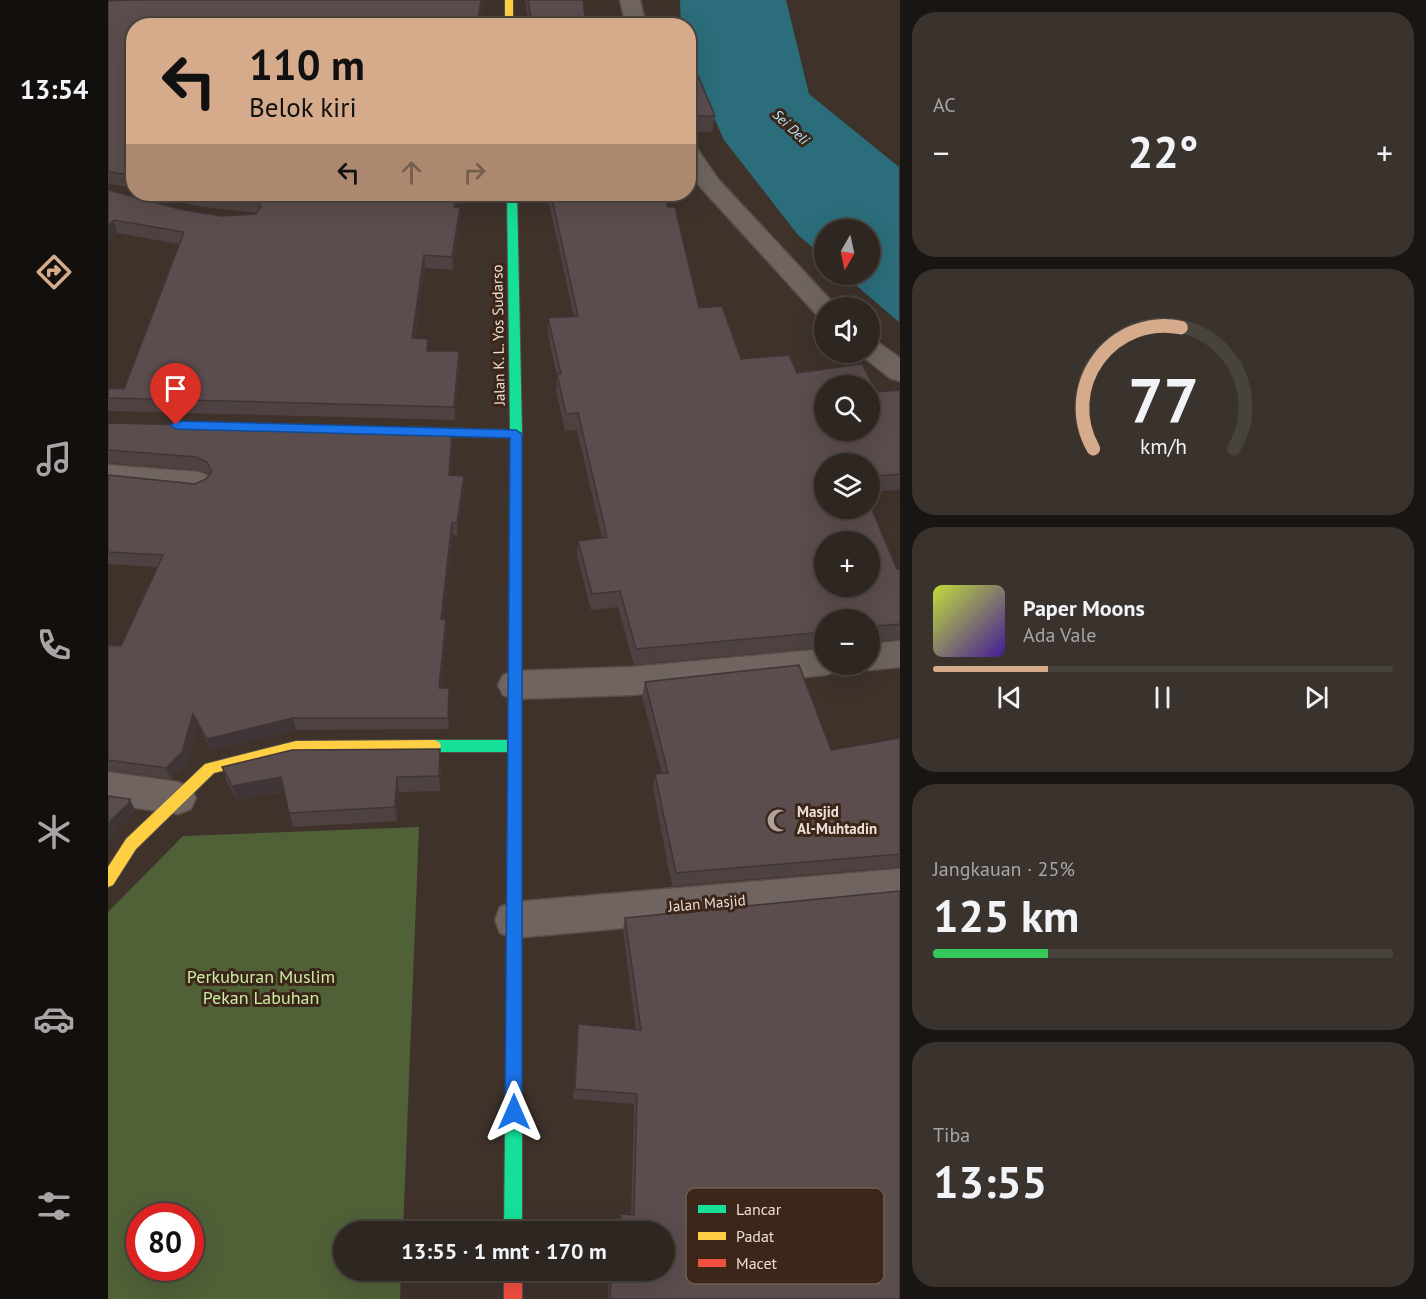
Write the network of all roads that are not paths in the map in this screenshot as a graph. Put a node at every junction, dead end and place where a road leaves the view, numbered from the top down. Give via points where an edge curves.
1 (509, 0) edge
2 (630, 0) edge
3 (509, 18) edge
4 (634, 18) edge
5 (696, 164) edge
6 (512, 201) edge
7 (815, 297) edge
8 (880, 357) edge
9 (900, 372) edge
10 (388, 430) edge
11 (516, 434) junction
12 (108, 476) edge
13 (199, 483) edge
14 (900, 654) edge
15 (880, 656) edge
16 (814, 663) edge
17 (515, 685) junction
18 (515, 746) junction
19 (108, 788) edge
20 (178, 798) junction
21 (108, 880) edge
22 (900, 886) edge
23 (514, 920) junction
24 (513, 1221) edge
25 (513, 1281) edge
26 (513, 1299) edge

1 - 3 main road
2 - 4 street
5 - 7 street via 710,184
6 - 11 main road, Jalan K. L. Yos Sudarso
8 - 9 street
10 - 11 main road
11 - 17 main road, Jalan K. L. Yos Sudarso
12 - 13 street
14 - 15 street
16 - 17 street via 632,681
17 - 18 main road, Jalan K. L. Yos Sudarso
18 - 20 main road via 296,747 210,768
18 - 23 main road, Jalan K. L. Yos Sudarso
19 - 20 street
20 - 21 main road via 131,844
22 - 23 street, Jalan Masjid
23 - 24 main road, Jalan K. L. Yos Sudarso
25 - 26 main road

